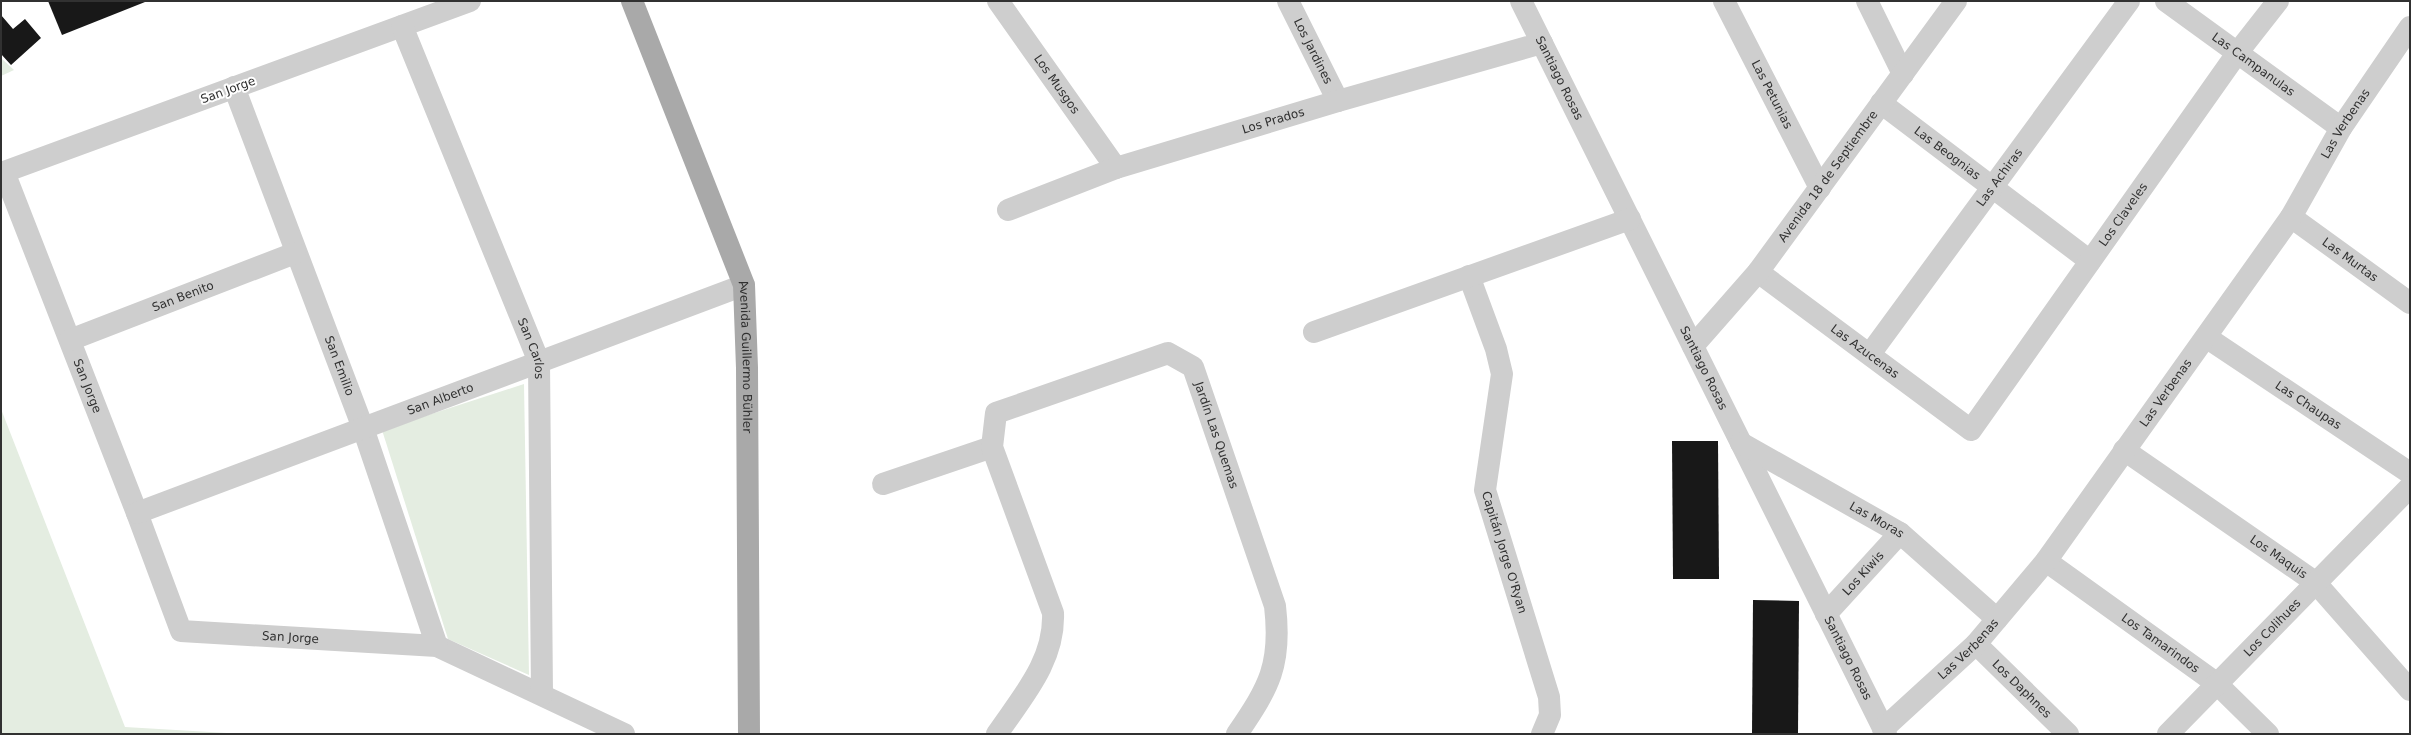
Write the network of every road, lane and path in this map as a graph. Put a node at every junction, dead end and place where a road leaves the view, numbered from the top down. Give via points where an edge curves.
1 (470, 1) edge
2 (632, 1) edge
3 (998, 1) edge
4 (1288, 1) edge
5 (1522, 1) edge
6 (1724, 1) edge
7 (1867, 1) edge
8 (1956, 1) edge
9 (2129, 1) edge
10 (2166, 1) edge
11 (2278, 1) edge
12 (402, 26) junction
13 (2410, 26) edge
14 (1542, 43) junction
15 (2238, 52) junction
16 (1903, 74) junction
17 (234, 87) junction
18 (1338, 101) junction
19 (1881, 103) junction
20 (2341, 128) junction
21 (1116, 168) junction
22 (1820, 188) junction
23 (1992, 188) junction
24 (1008, 210) dead end
25 (2291, 217) junction
26 (1630, 219) junction
27 (295, 253) junction
28 (2090, 261) junction
29 (1758, 272) junction
30 (1469, 276) junction
31 (744, 285) junction
32 (2410, 303) edge
33 (1314, 332) dead end
34 (2206, 337) junction
35 (70, 340) junction
36 (1693, 346) junction
37 (1870, 354) junction
38 (539, 362) junction
39 (363, 428) junction
40 (1971, 430) joint
41 (1741, 442) junction
42 (992, 447) junction
43 (2124, 450) junction
44 (2410, 473) edge
45 (883, 484) dead end
46 (2410, 487) edge
47 (137, 513) junction
48 (1900, 533) junction
49 (2046, 561) junction
50 (2315, 582) junction
51 (1826, 614) junction
52 (1997, 618) junction
53 (1976, 644) junction
54 (437, 646) junction
55 (2216, 683) junction
56 (2410, 690) edge
57 (542, 694) junction
58 (1884, 731) edge
59 (624, 734) edge
60 (749, 734) edge
61 (997, 734) edge
62 (1237, 734) edge
63 (1542, 734) edge
64 (2068, 734) edge
65 (2168, 734) edge
66 (2268, 734) edge

1 - 12 street, San Jorge
2 - 31 main road, Avenida Guillermo Bühler
3 - 21 street, Los Musgos
4 - 18 street, Los Jardines
5 - 14 street, Santiago Rosas
6 - 22 street, Las Petunias
7 - 16 street
8 - 16 street, Avenida 18 de Septiembre
9 - 23 street, Las Achiras
10 - 15 street, Las Campanulas
11 - 15 street, Los Claveles
12 - 17 street, San Jorge
12 - 38 street, San Carlos
13 - 20 street, Las Verbenas
14 - 18 street, Los Prados
14 - 26 street, Santiago Rosas
15 - 20 street, Las Campanulas
15 - 28 street, Los Claveles
16 - 19 street, Avenida 18 de Septiembre
17 - 27 street, San Emilio
17 - 35 street, San Jorge via 4,172
18 - 21 street, Los Prados
19 - 22 street, Avenida 18 de Septiembre
19 - 23 street, Las Beognias
20 - 25 street, Las Verbenas
21 - 24 street, Los Prados
22 - 29 street, Avenida 18 de Septiembre
23 - 28 street, Las Beognias
23 - 37 street, Las Achiras
25 - 32 street, Las Murtas
25 - 34 street, Las Verbenas
26 - 30 street
26 - 36 street, Santiago Rosas
27 - 35 street, San Benito
27 - 39 street, San Emilio
28 - 40 street, Los Claveles
29 - 36 street, Avenida 18 de Septiembre
29 - 37 street, Las Azucenas
30 - 33 street
30 - 63 street, Capitán Jorge O'Ryan via 1496,349 1502,374 1485,490 1550,697 1550,715
31 - 38 street, San Alberto
31 - 60 main road, Avenida Guillermo Bühler via 747,368
34 - 43 street, Las Verbenas
34 - 44 street, Las Chaupas
35 - 47 street, San Jorge
36 - 41 street, Santiago Rosas
37 - 40 street, Las Azucenas
38 - 39 street, San Alberto
38 - 57 street, San Carlos
39 - 47 street, San Alberto
39 - 54 street, San Emilio
41 - 48 street, Las Moras
41 - 51 street, Santiago Rosas
42 - 45 street
42 - 61 street, Jardín Las Quemas via 1053,613 1054,625 1045,661
42 - 62 street, Jardín Las Quemas via 996,413 1168,353 1193,368 1270,587 1277,625 1275,656 1269,680 1262,697
43 - 49 street, Las Verbenas
43 - 50 street, Los Maquis
46 - 50 street, Los Colihues
47 - 54 street, San Jorge via 181,631
48 - 51 street, Los Kiwis
48 - 52 street, Las Moras
49 - 52 street, Las Verbenas
49 - 55 street, Los Tamarindos
50 - 55 street, Los Colihues
50 - 56 street, Los Maquis
51 - 58 street, Santiago Rosas
52 - 53 street, Las Verbenas
53 - 58 street, Las Verbenas
53 - 64 street, Los Daphnes
54 - 57 street, San Jorge
55 - 65 street, Los Colihues
55 - 66 street, Los Tamarindos
57 - 59 street, San Jorge

